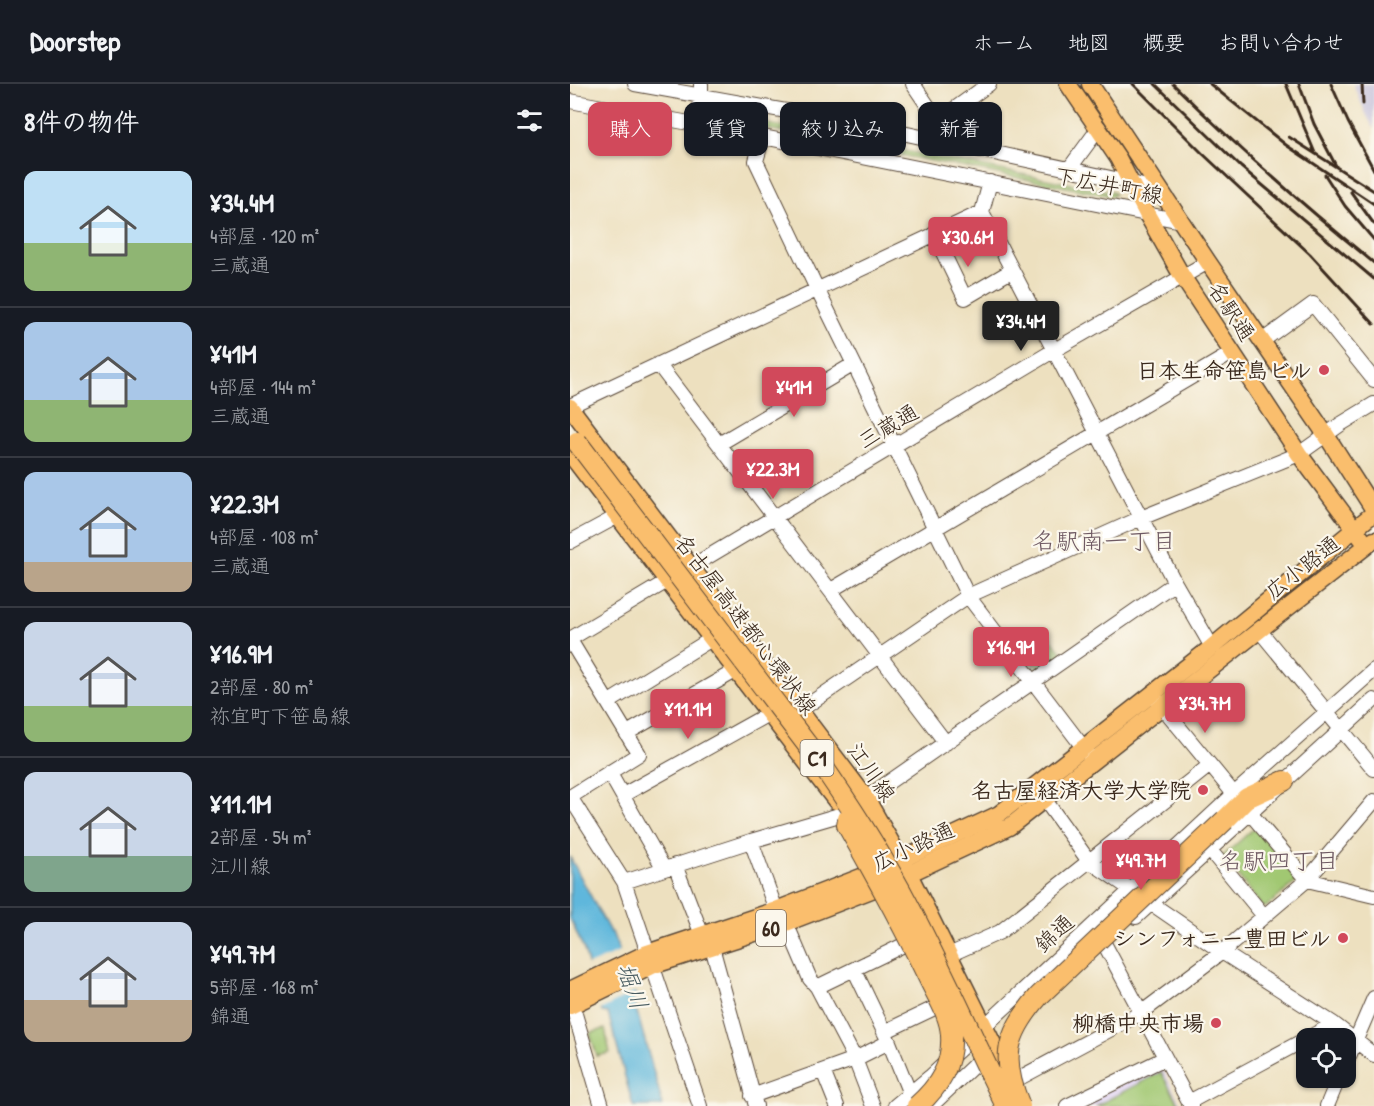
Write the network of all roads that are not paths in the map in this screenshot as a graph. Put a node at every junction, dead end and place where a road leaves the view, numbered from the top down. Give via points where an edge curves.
1 (635, 84) edge
2 (913, 84) edge
3 (989, 84) edge
4 (1068, 84) edge
5 (1090, 84) edge
6 (701, 90) edge
7 (570, 101) edge
8 (925, 102) edge
9 (964, 102) edge
10 (684, 122) edge
11 (1099, 128) junction
12 (768, 138) edge
13 (918, 138) edge
14 (758, 156) edge
15 (1002, 156) edge
16 (1069, 169) junction
17 (990, 182) junction
18 (1129, 182) junction
19 (1161, 192) junction
20 (981, 212) junction
21 (1148, 216) junction
22 (1181, 221) junction
23 (934, 234) junction
24 (1208, 262) junction
25 (1011, 271) junction
26 (1182, 276) junction
27 (817, 289) junction
28 (1262, 341) junction
29 (1053, 351) junction
30 (1232, 352) junction
31 (658, 364) junction
32 (854, 364) junction
33 (1374, 380) edge
34 (1374, 404) edge
35 (570, 407) edge
36 (1096, 433) junction
37 (1326, 435) junction
38 (572, 440) edge
39 (719, 444) junction
40 (894, 447) junction
41 (1299, 454) junction
42 (1374, 512) edge
43 (618, 516) junction
44 (774, 518) junction
45 (1141, 518) junction
46 (935, 528) junction
47 (1354, 530) junction
48 (570, 542) edge
49 (1372, 546) edge
50 (690, 567) junction
51 (668, 580) junction
52 (1175, 583) junction
53 (831, 590) junction
54 (968, 596) junction
55 (1259, 630) junction
56 (713, 638) junction
57 (570, 640) edge
58 (1212, 647) junction
59 (880, 656) junction
60 (737, 670) junction
61 (1374, 670) edge
62 (1032, 683) junction
63 (1374, 700) edge
64 (1157, 701) junction
65 (609, 702) junction
66 (800, 711) junction
67 (1327, 712) junction
68 (770, 713) junction
69 (1341, 730) junction
70 (627, 733) junction
71 (945, 743) junction
72 (1089, 755) junction
73 (1210, 765) junction
74 (1374, 769) edge
75 (609, 772) junction
76 (1284, 781) junction
77 (1234, 794) junction
78 (623, 795) junction
79 (570, 797) edge
80 (1045, 800) junction
81 (1374, 801) edge
82 (854, 805) junction
83 (1249, 812) junction
84 (751, 841) junction
85 (1209, 849) junction
86 (1088, 860) junction
87 (905, 866) junction
88 (669, 867) junction
89 (883, 877) junction
90 (1307, 879) junction
91 (624, 882) junction
92 (1130, 890) junction
93 (1374, 896) edge
94 (1151, 903) junction
95 (781, 916) junction
96 (1264, 916) junction
97 (916, 939) junction
98 (707, 941) junction
99 (1105, 945) junction
100 (1222, 952) junction
101 (949, 956) junction
102 (650, 960) junction
103 (855, 969) junction
104 (818, 987) junction
105 (1374, 998) edge
106 (570, 999) edge
107 (947, 1002) junction
108 (1141, 1013) junction
109 (1334, 1024) junction
110 (985, 1026) junction
111 (1326, 1028) edge
112 (1339, 1028) edge
113 (887, 1037) junction
114 (1356, 1040) edge
115 (966, 1043) junction
116 (1356, 1043) edge
117 (1296, 1044) edge
118 (994, 1047) junction
119 (1374, 1054) edge
120 (1165, 1058) junction
121 (855, 1059) junction
122 (976, 1064) junction
123 (823, 1071) junction
124 (1012, 1082) junction
125 (1336, 1088) edge
126 (914, 1100) edge
127 (754, 1101) edge
128 (1331, 1103) edge
129 (1190, 1104) edge
130 (602, 1106) edge
131 (700, 1106) edge
132 (837, 1106) edge
133 (873, 1106) edge
134 (896, 1106) edge
135 (931, 1106) edge
136 (997, 1106) edge
137 (1006, 1106) edge
138 (1022, 1106) edge
139 (1067, 1106) edge

1 - 6 street, 下広井町線
2 - 8 street
3 - 9 street
4 - 11 main road, 名駅通
5 - 19 main road, 名駅通
6 - 13 street, 下広井町線
7 - 10 street, 下広井町線
11 - 16 street
11 - 18 main road, 名駅通
12 - 17 street, 下広井町線
14 - 27 street via 756,161
15 - 16 street, 下広井町線
16 - 18 street, 下広井町線
17 - 20 street
17 - 21 street, 下広井町線
18 - 19 street, 下広井町線
18 - 21 main road, 名駅通
19 - 22 main road, 名駅通
20 - 23 street
20 - 25 street
21 - 22 street, 下広井町線
21 - 26 main road, 名駅通
22 - 24 main road, 名駅通
23 - 25 street via 965,298
23 - 27 street
24 - 26 street, 三蔵通
24 - 28 main road, 名駅通
25 - 29 street
26 - 29 street, 三蔵通
26 - 30 main road, 名駅通
27 - 31 street
27 - 32 street
28 - 33 street via 1313,304
28 - 37 main road, 名駅通
29 - 36 street
29 - 40 street, 三蔵通
30 - 36 street
30 - 41 main road, 名駅通
31 - 35 street
31 - 39 street
32 - 39 street
32 - 40 street
34 - 37 street
35 - 50 main road, 江川線
36 - 45 street
36 - 46 street
37 - 41 street
37 - 42 main road, 名駅通
38 - 43 main road, 江川線
38 - 82 highway, 名古屋高速都心環状線 / C1, bridge
39 - 44 street
40 - 44 street, 三蔵通
40 - 46 street
41 - 45 street
41 - 47 main road, 名駅通
42 - 47 main road, 広小路通
43 - 48 street
43 - 51 main road, 江川線
44 - 50 street, 三蔵通
44 - 53 street
45 - 52 street
45 - 54 street
46 - 53 street
46 - 54 street
47 - 49 main road, 名駅通
47 - 58 main road, 広小路通 / 60
49 - 55 main road, 広小路通 / 60
50 - 51 street, 三蔵通
50 - 66 main road, 江川線
51 - 56 main road, 江川線
51 - 57 street, 三蔵通
52 - 58 street
52 - 62 street
53 - 59 street
54 - 59 street
54 - 62 street
55 - 64 main road, 広小路通 / 60
55 - 67 street
56 - 60 main road, 江川線
56 - 65 street
57 - 65 street
58 - 64 main road, 広小路通 / 60
59 - 66 street
59 - 71 street
60 - 68 main road, 江川線
60 - 70 street
61 - 67 street, 錦通
62 - 71 street
62 - 72 street
63 - 69 street, 錦通
64 - 72 main road, 広小路通 / 60
64 - 73 street
65 - 70 street
66 - 82 main road, 江川線
67 - 69 street
67 - 77 street, 錦通
68 - 78 street
68 - 82 main road, 江川線
69 - 74 street
69 - 76 street, 錦通
70 - 75 street via 639,754
71 - 82 street
72 - 80 main road, 広小路通 / 60
72 - 87 main road, 広小路通 / 60 via 999,814
73 - 77 street
73 - 86 street
75 - 78 street
75 - 79 street
76 - 83 street, 錦通
76 - 138 highway, bridge via 1247,798 1026,1011 1016,1026 1008,1057
77 - 92 street, 錦通
78 - 88 street
79 - 91 street
80 - 86 street
80 - 87 main road, 広小路通 / 60 via 1008,827
81 - 90 street
82 - 84 street
82 - 87 main road, 江川線
82 - 89 main road, 江川線
82 - 126 highway, bridge via 848,825 913,946 951,1034 940,1083 930,1095
82 - 137 highway, 名古屋高速都心環状線 / C1, bridge via 925,938
83 - 85 street, 錦通
83 - 90 street
84 - 88 street
84 - 95 street
85 - 94 street, 錦通
85 - 96 street
86 - 92 street
86 - 101 street via 1000,932
87 - 89 main road, 広小路通 / 60
87 - 101 main road, 江川線
88 - 91 street
88 - 98 street
89 - 95 main road, 広小路通 / 60
89 - 97 main road, 江川線
90 - 93 street
90 - 96 street
91 - 102 street
92 - 94 street
92 - 110 street, 錦通
94 - 99 street, 錦通
94 - 100 street
95 - 98 main road, 広小路通 / 60
95 - 104 street via 810,979
96 - 100 street
97 - 103 street
97 - 107 main road, 江川線
98 - 102 main road, 広小路通 / 60
98 - 127 street
99 - 108 street
99 - 118 street, 錦通
100 - 108 street
100 - 109 street
101 - 110 main road, 江川線
102 - 106 main road, 広小路通 / 60
102 - 131 street
103 - 104 street
103 - 113 street
104 - 121 street
105 - 114 street
106 - 130 street
107 - 113 street
107 - 115 main road, 江川線
108 - 120 street
108 - 124 street
109 - 111 street
109 - 112 street
110 - 115 street, 錦通
110 - 118 main road, 江川線
113 - 121 street
113 - 126 street
115 - 122 main road, 江川線
115 - 126 street, 錦通
116 - 119 street
117 - 129 street
118 - 122 street, 錦通
118 - 124 main road, 江川線
120 - 129 street
120 - 139 street
121 - 123 street
121 - 133 street
122 - 135 street, 錦通
122 - 136 main road, 江川線
123 - 127 street
123 - 132 street
124 - 138 main road, 江川線
125 - 128 street
126 - 134 street, 錦通

